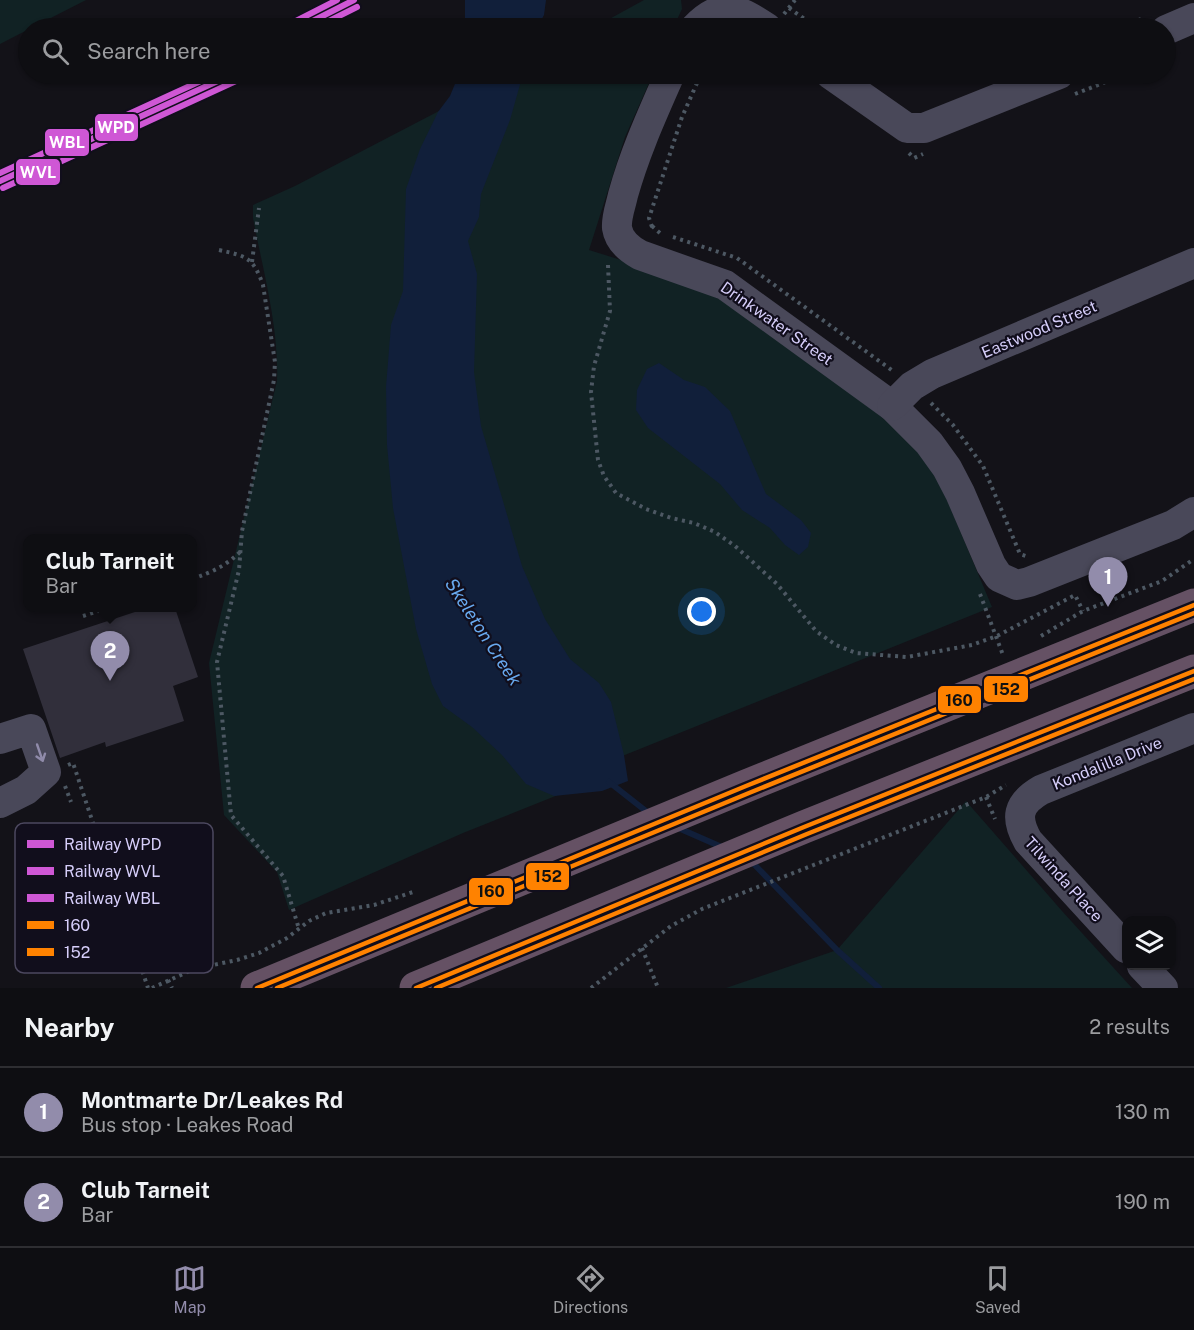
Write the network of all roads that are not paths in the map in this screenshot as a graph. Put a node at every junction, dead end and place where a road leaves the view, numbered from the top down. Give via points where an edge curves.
1 (767, 13) edge
2 (708, 18) edge
3 (1194, 18) edge
4 (1176, 26) edge
5 (666, 84) edge
6 (844, 84) edge
7 (1034, 84) edge
8 (1194, 263) edge
9 (892, 406) junction
10 (1194, 512) edge
11 (1194, 605) edge
12 (1194, 671) edge
13 (1194, 728) edge
14 (0, 739) edge
15 (0, 803) edge
16 (1024, 803) joint
17 (1122, 944) edge
18 (1146, 970) edge
19 (425, 985) edge
20 (257, 988) edge
21 (1163, 988) edge

1 - 2 street via 725,9
3 - 4 street
5 - 9 street, Drinkwater Street via 633,157 619,212 616,253 628,248 725,285
6 - 7 street via 907,128 924,128
8 - 9 street, Eastwood Street via 932,374 912,386
9 - 10 street, Drinkwater Street via 929,443 946,468 992,565 1007,582 1029,582 1173,525
11 - 20 highway
12 - 19 highway via 804,826
13 - 16 street, Kondalilla Drive via 1041,790
14 -> 15 street via 31,729 46,772 26,790
16 - 17 street, Tilwinda Place via 1020,822 1028,841
18 - 21 street

